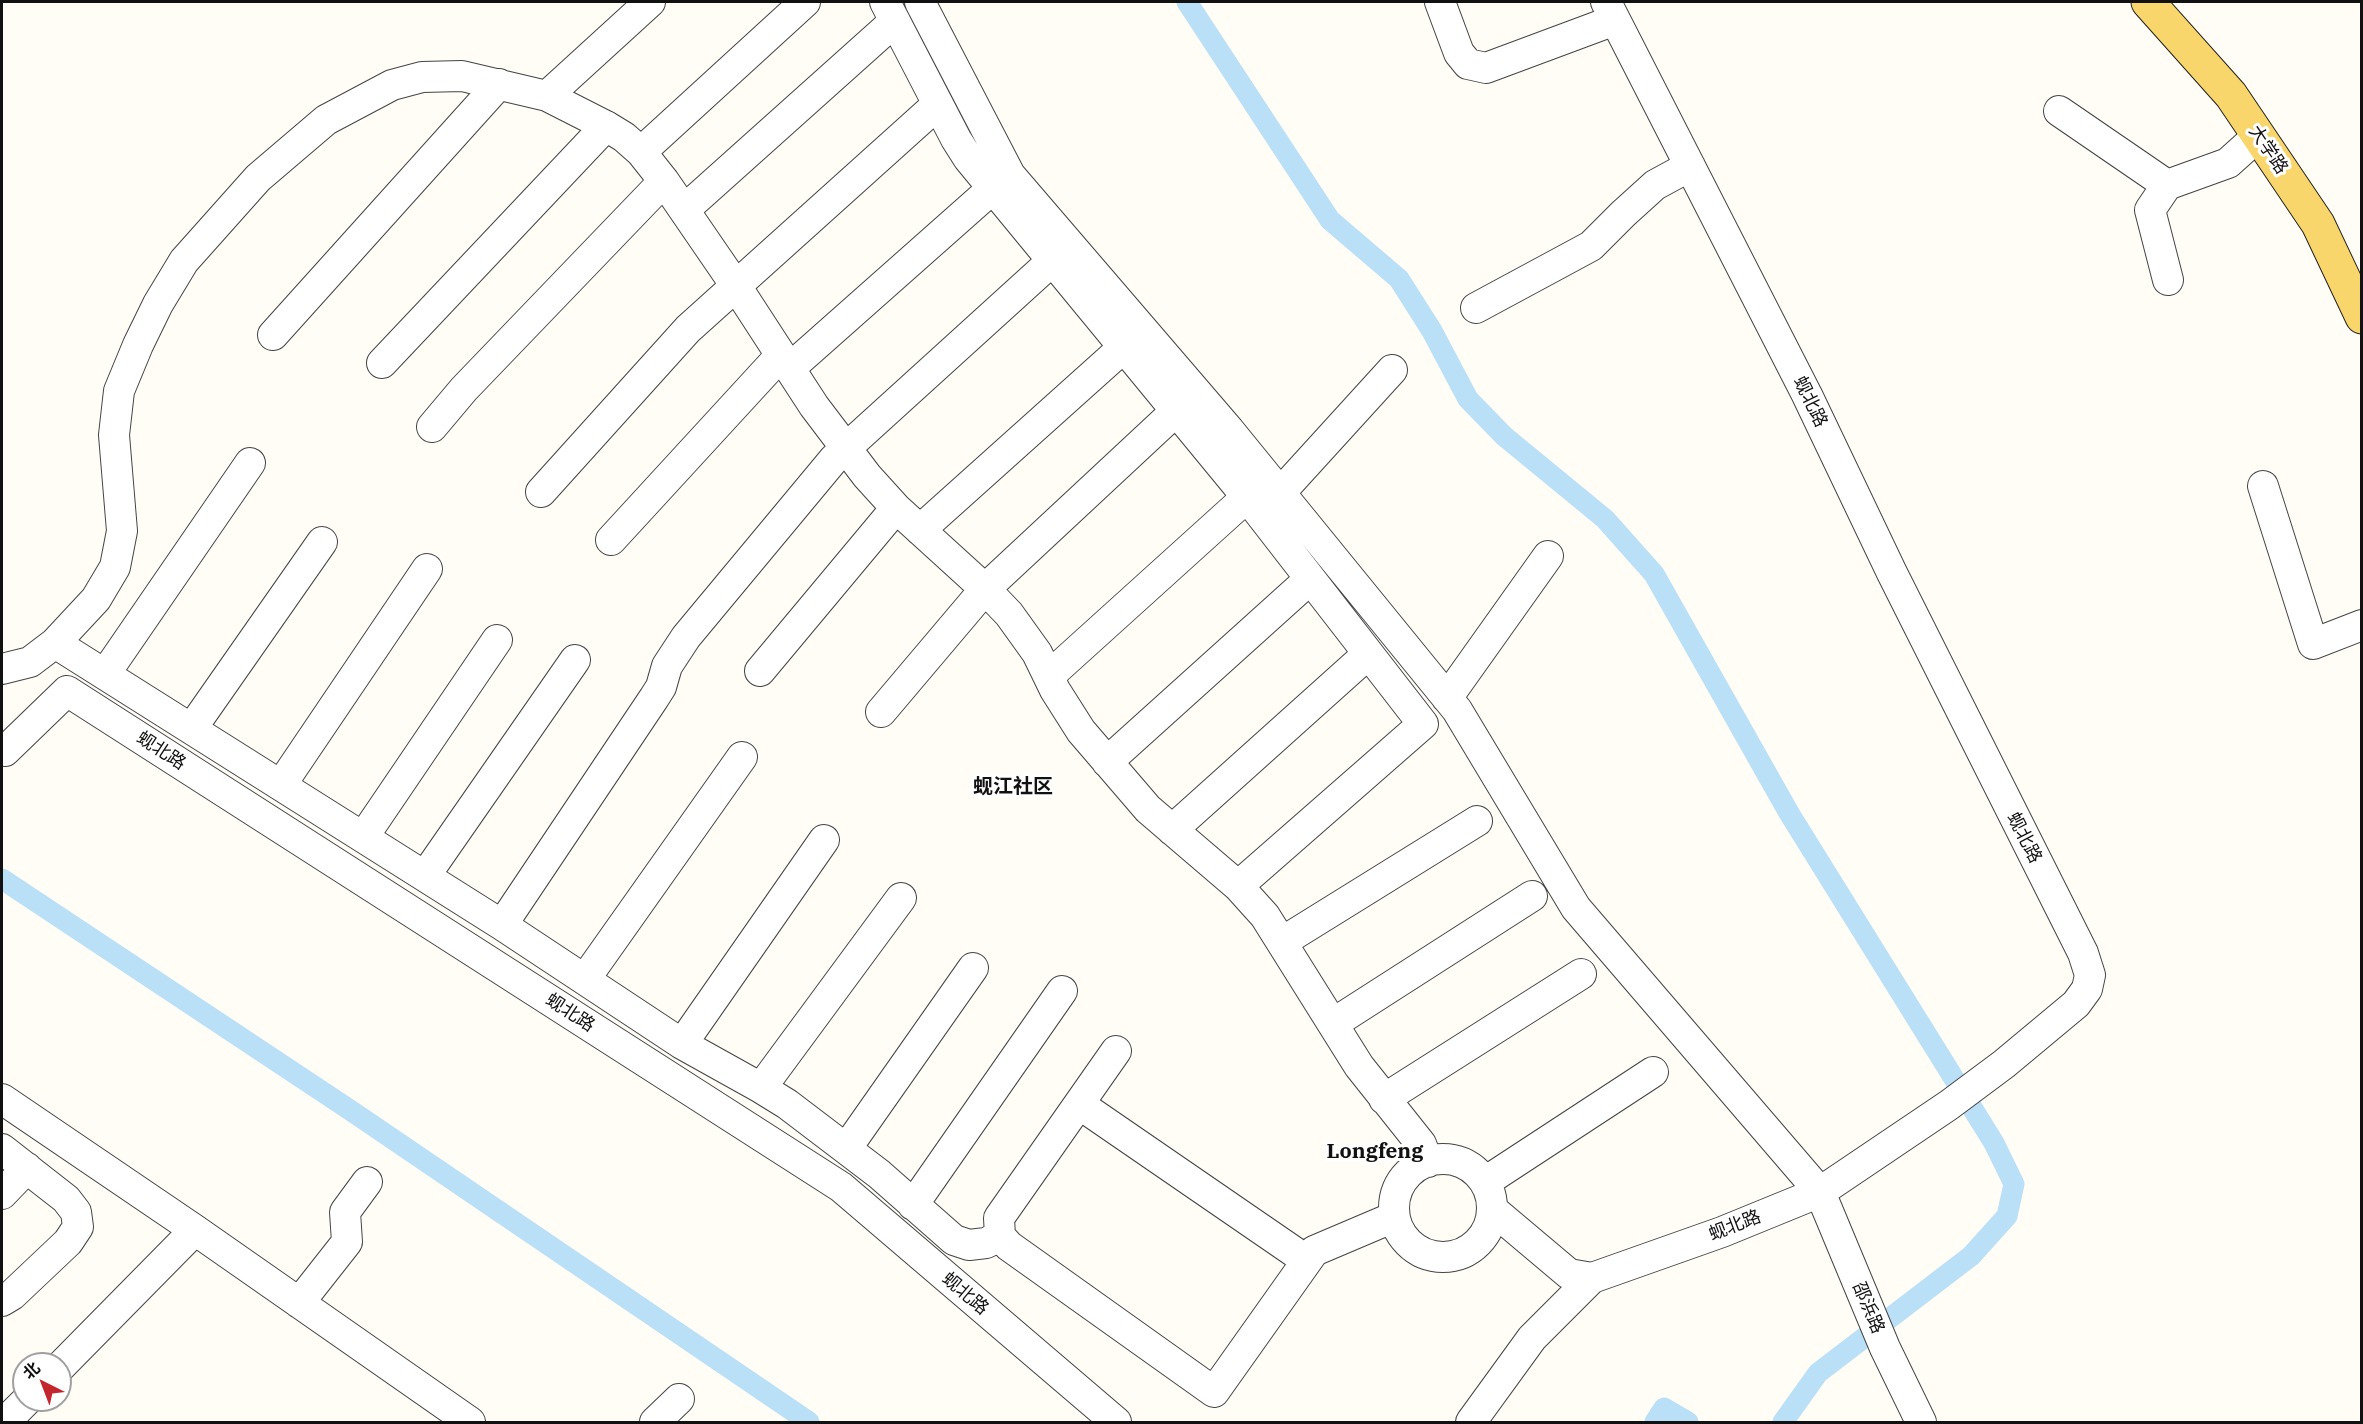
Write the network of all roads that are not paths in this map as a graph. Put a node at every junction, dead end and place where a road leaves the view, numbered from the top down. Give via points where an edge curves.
1 (650, 2) edge
2 (805, 2) edge
3 (920, 2) edge
4 (1440, 2) edge
5 (2148, 2) edge
6 (890, 11) edge
7 (1611, 11) edge
8 (499, 84) junction
9 (547, 96) junction
10 (938, 104) junction
11 (2059, 111) dead end
12 (606, 126) junction
13 (2258, 136) junction
14 (641, 152) junction
15 (1690, 166) junction
16 (664, 182) junction
17 (2167, 185) junction
18 (992, 189) junction
19 (684, 210) junction
20 (1052, 261) junction
21 (2168, 280) dead end
22 (736, 286) junction
23 (1476, 308) dead end
24 (2361, 317) edge
25 (273, 335) dead end
26 (1124, 347) junction
27 (786, 362) junction
28 (382, 363) dead end
29 (1392, 370) dead end
30 (1176, 411) junction
31 (432, 427) dead end
32 (846, 448) junction
33 (250, 463) dead end
34 (2263, 486) dead end
35 (541, 492) dead end
36 (1280, 493) junction
37 (1246, 497) junction
38 (896, 508) junction
39 (921, 530) junction
40 (610, 540) dead end
41 (322, 542) dead end
42 (1548, 555) dead end
43 (427, 569) dead end
44 (1310, 579) junction
45 (985, 589) junction
46 (2361, 625) edge
47 (497, 640) dead end
48 (56, 643) junction
49 (1368, 654) junction
50 (575, 660) dead end
51 (2, 669) edge
52 (760, 671) dead end
53 (105, 674) junction
54 (1049, 676) junction
55 (1447, 698) junction
56 (881, 712) dead end
57 (192, 728) junction
58 (5, 752) dead end
59 (742, 757) dead end
60 (1107, 762) junction
61 (281, 785) junction
62 (1477, 821) dead end
63 (1172, 830) junction
64 (363, 836) junction
65 (824, 840) dead end
66 (425, 876) junction
67 (1239, 886) junction
68 (1532, 896) dead end
69 (901, 898) dead end
70 (502, 925) junction
71 (1282, 942) junction
72 (973, 968) dead end
73 (1581, 974) dead end
74 (585, 980) junction
75 (1062, 991) dead end
76 (1334, 1023) junction
77 (682, 1044) junction
78 (1116, 1051) dead end
79 (1653, 1072) dead end
80 (762, 1088) junction
81 (2, 1099) edge
82 (1384, 1099) junction
83 (1079, 1104) junction
84 (2, 1149) edge
85 (846, 1149) junction
86 (1428, 1162) junction
87 (27, 1168) junction
88 (367, 1182) dead end
89 (1485, 1182) junction
90 (1820, 1192) junction
91 (2, 1194) edge
92 (913, 1205) junction
93 (1493, 1210) junction
94 (1394, 1217) junction
95 (195, 1230) junction
96 (1000, 1236) junction
97 (1306, 1260) junction
98 (1592, 1278) junction
99 (2, 1301) edge
100 (299, 1303) junction
101 (72, 1355) edge
102 (679, 1399) dead end
103 (470, 1422) edge
104 (655, 1422) edge
105 (1116, 1422) edge
106 (1471, 1422) edge
107 (1921, 1422) edge

1 - 9 street
2 - 14 street
3 - 36 street, 邵浜路 via 1010,176
4 - 7 street via 1459,53 1468,64 1486,68
5 - 13 main road, 大学路 via 2231,95
6 - 10 street
6 - 19 street
7 - 15 street, 蚬北路
8 - 9 street
8 - 25 street
8 - 48 street via 462,76 422,77 392,85 359,101 326,120 265,171 184,261 158,304 119,391 114,435 122,531 115,567 96,599
9 - 12 street
10 - 18 street via 956,139
10 - 22 street
11 - 17 street
12 - 14 street
12 - 28 street
13 - 17 street via 2228,163
13 - 24 main road, 大学路 via 2318,224
14 - 16 street
15 - 23 street via 1655,185 1591,246
15 - 90 street, 蚬北路 via 2083,953 2090,975 2087,989 2076,1004 1979,1083
16 - 19 street
16 - 31 street
17 - 21 street via 2150,210
18 - 20 street
18 - 27 street
19 - 22 street
20 - 26 street
20 - 32 street
22 - 27 street
22 - 35 street via 688,329
26 - 30 street
26 - 39 street
27 - 32 street
27 - 40 street
29 - 36 street
30 - 37 street
30 - 45 street
32 - 38 street
32 - 70 street via 686,637 667,666 654,698
33 - 53 street
34 - 46 street via 2313,644
36 - 55 street, 邵浜路
37 - 44 street
37 - 54 street
38 - 39 street
38 - 52 street
39 - 45 street
41 - 57 street
42 - 55 street
43 - 61 street
44 - 49 street
44 - 60 street
45 - 54 street via 1024,632
45 - 56 street
47 - 64 street
48 - 51 street via 30,662
48 - 53 street
49 - 63 street
49 - 67 street via 1423,724
50 - 66 street
53 - 57 street
54 - 60 street via 1081,731
55 - 90 street, 邵浜路 via 1576,908
57 - 61 street
58 - 105 street, 蚬北路 via 67,691 841,1187
59 - 74 street
60 - 63 street
61 - 64 street
62 - 71 street
63 - 67 street
64 - 66 street
65 - 77 street
66 - 70 street
67 - 71 street
68 - 76 street
69 - 80 street
70 - 74 street
71 - 76 street
72 - 85 street
73 - 82 street
74 - 77 street
75 - 92 street
76 - 82 street
77 - 80 street
78 - 83 street
79 - 89 street
80 - 85 street
81 - 95 street
82 - 86 street via 1421,1144
83 - 96 street via 999,1218
83 - 97 street
84 - 87 street
85 - 92 street
86 - 89 street via 1441,1158 1461,1161 1479,1172
86 - 94 street via 1404,1177 1395,1196
87 - 91 street
87 - 99 street via 66,1198 76,1212 78,1227 68,1242
88 - 100 street via 345,1212 347,1242
89 - 93 street
90 - 98 street, 蚬北路
90 - 107 street, 邵浜路 via 1885,1348
92 - 96 street via 954,1240 969,1245
93 - 94 street via 1488,1230 1475,1247 1457,1256 1436,1258 1417,1251 1402,1236
93 - 98 street via 1569,1274
94 - 97 street via 1314,1251
95 - 100 street
95 - 101 street
96 - 97 street via 1214,1392
98 - 106 street, 蚬北路 via 1532,1338
100 - 103 street
102 - 104 street

